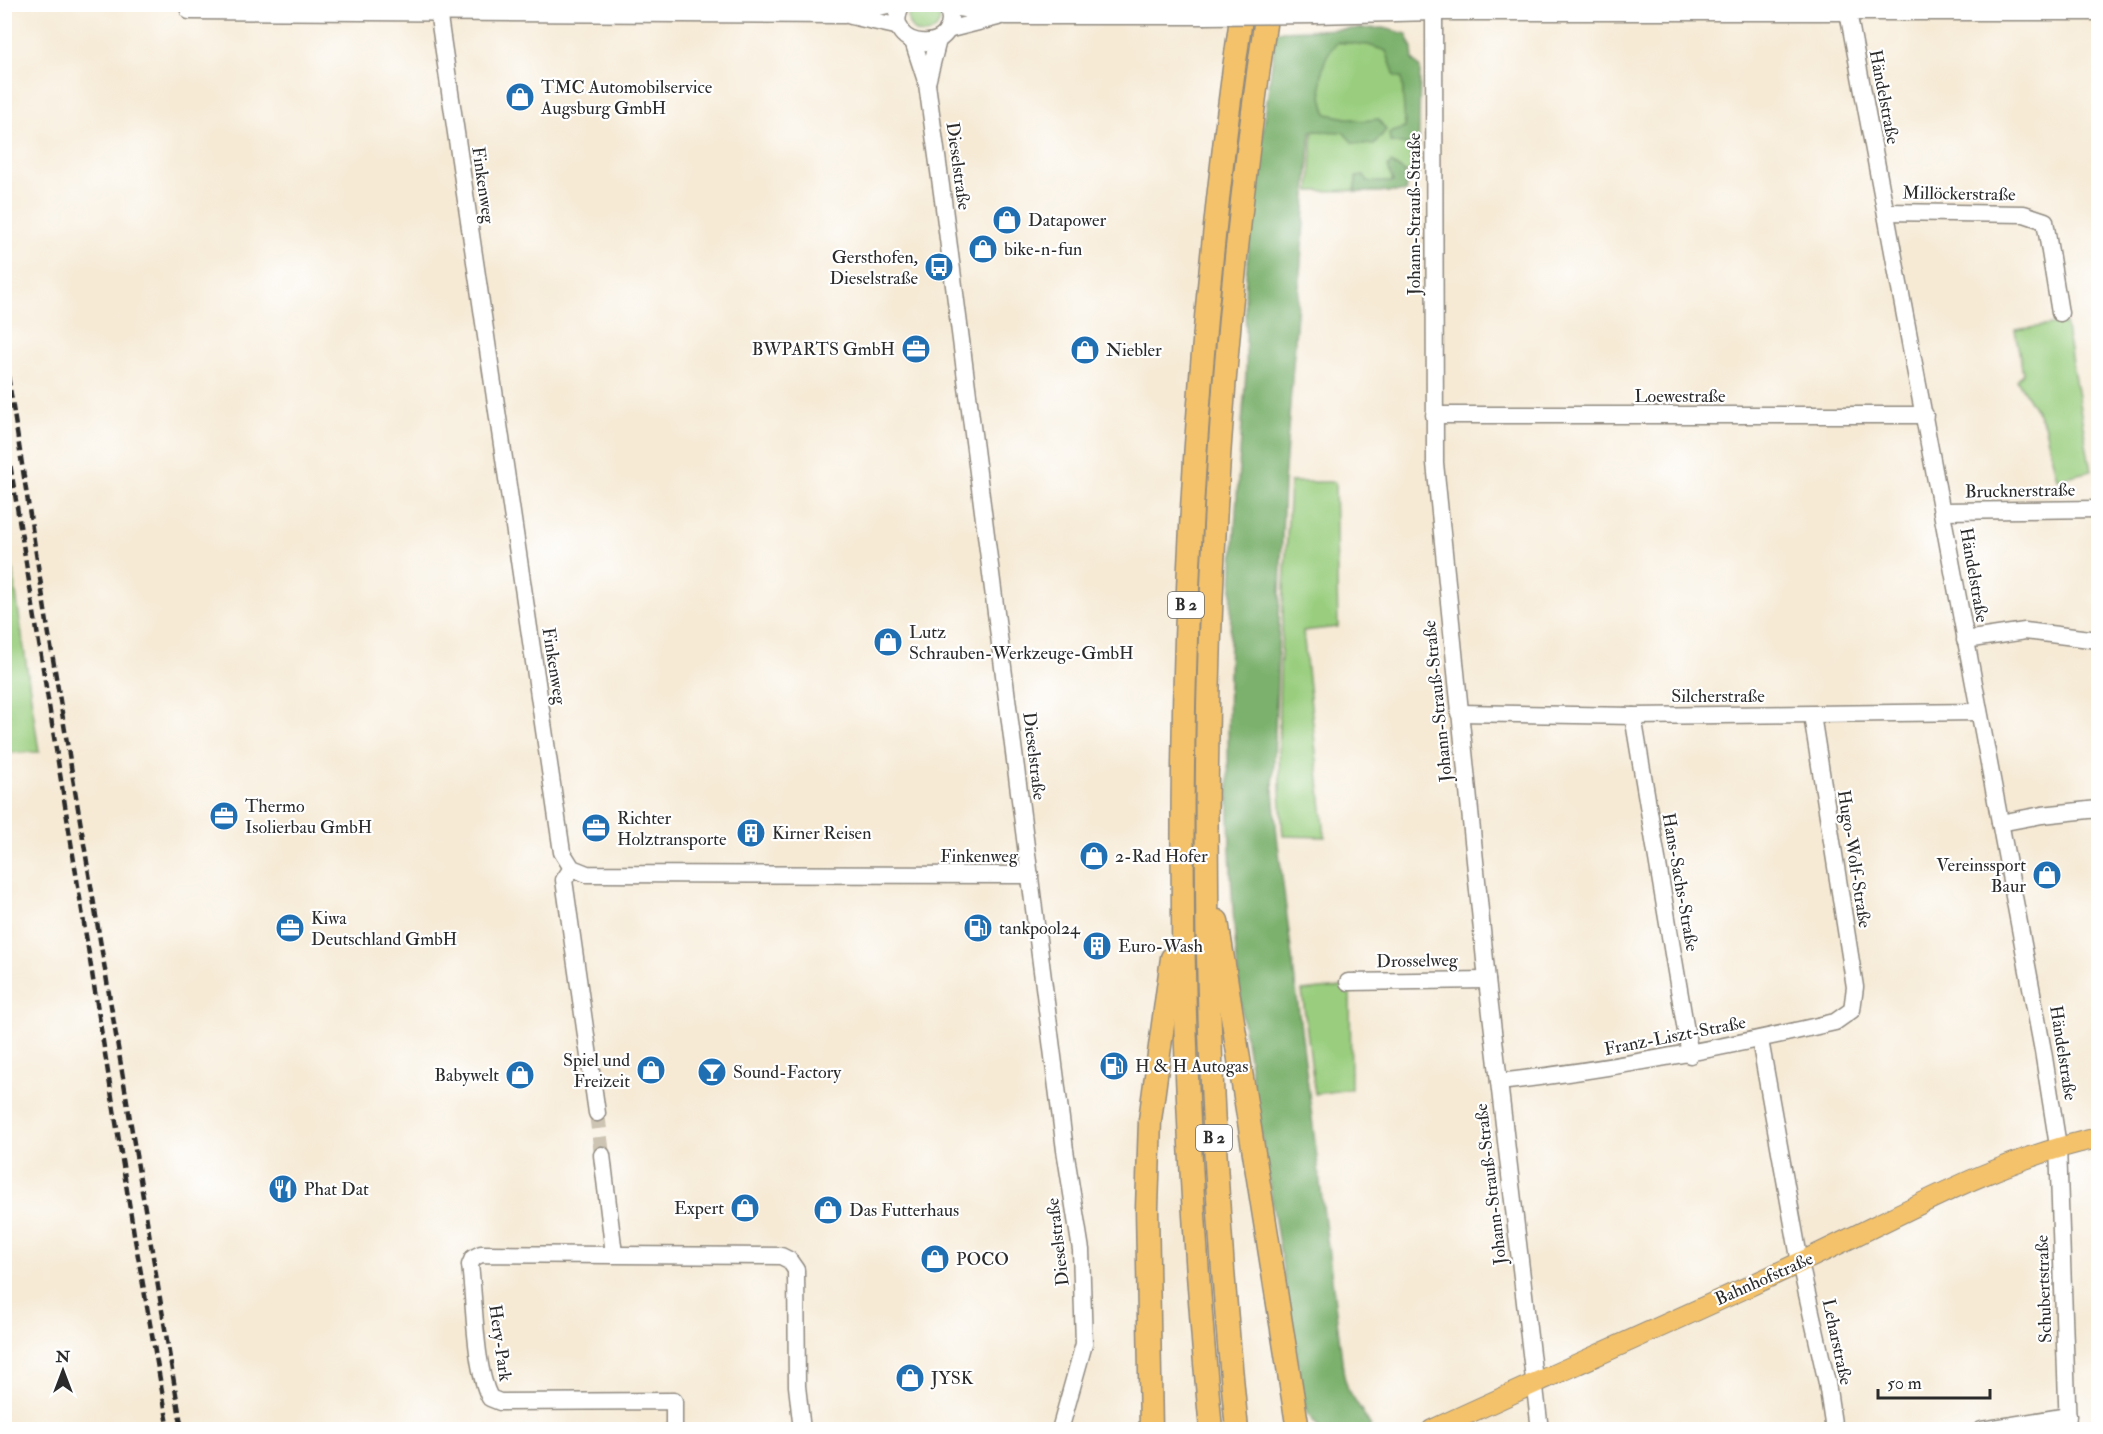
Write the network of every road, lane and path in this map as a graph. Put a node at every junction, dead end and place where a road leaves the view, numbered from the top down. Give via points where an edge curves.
1 (892, 4) edge
2 (902, 4) edge
3 (1243, 4) edge
4 (1268, 4) edge
5 (947, 5) edge
6 (188, 8) edge
7 (438, 9) edge
8 (1434, 12) junction
9 (1848, 12) junction
10 (2098, 12) edge
11 (844, 15) junction
12 (1005, 16) junction
13 (900, 27) junction
14 (942, 35) junction
15 (913, 41) junction
16 (927, 84) junction
17 (1886, 212) junction
18 (2060, 313) dead end
19 (1925, 415) junction
20 (1434, 416) junction
21 (2098, 509) edge
22 (1942, 511) junction
23 (1965, 640) junction
24 (2098, 640) edge
25 (1978, 712) junction
26 (1459, 713) junction
27 (1812, 715) junction
28 (1632, 716) junction
29 (2098, 809) edge
30 (2000, 823) junction
31 (1205, 846) junction
32 (572, 868) junction
33 (1030, 875) junction
34 (1181, 904) junction
35 (1487, 980) junction
36 (1348, 982) dead end
37 (1852, 1010) joint
38 (1760, 1040) junction
39 (1690, 1055) junction
40 (1499, 1082) junction
41 (597, 1113) tunnel mouth
42 (2098, 1138) edge
43 (2058, 1146) junction
44 (602, 1155) tunnel mouth
45 (614, 1254) junction
46 (1800, 1263) junction
47 (1535, 1383) junction
48 (2068, 1423) edge
49 (1301, 1424) edge
50 (1436, 1428) edge
51 (674, 1430) edge
52 (802, 1430) edge
53 (1060, 1430) edge
54 (1151, 1430) edge
55 (1211, 1430) edge
56 (1237, 1430) edge
57 (1540, 1430) edge
58 (1834, 1430) edge
59 (1982, 1430) edge

1 - 11 street
2 - 13 street via 898,14
3 - 34 highway, B 2 via 1224,140 1192,473
4 - 31 highway, B 2 via 1226,357 1213,550
5 - 12 street
5 - 14 street, Dieselstraße via 950,18
6 - 7 street
7 - 11 street
7 - 32 street, Finkenweg via 562,852
8 - 9 street
8 - 12 street, bridge
8 - 20 street, Johann-Strauß-Straße
9 - 10 street
9 - 17 street, Händelstraße
11 - 13 street
12 - 14 street
13 - 15 street, Dieselstraße
14 - 15 street via 925,44
14 - 16 street, Dieselstraße
15 - 16 street, Dieselstraße
16 - 33 street, Dieselstraße
17 - 18 street, Millöckerstraße via 2024,214 2045,221
17 - 19 street, Händelstraße
19 - 20 street, Loewestraße
19 - 22 street, Händelstraße
20 - 26 street, Johann-Strauß-Straße via 1436,481
21 - 22 street, Brucknerstraße
22 - 23 street, Händelstraße
23 - 24 street via 2025,631
23 - 25 street, Händelstraße
25 - 27 street, Silcherstraße
25 - 30 street, Händelstraße
26 - 28 street, Silcherstraße
26 - 35 street, Johann-Strauß-Straße
27 - 28 street, Silcherstraße
27 - 37 street, Hugo-Wolf-Straße via 1855,987
28 - 39 street, Hans-Sachs-Straße
29 - 30 street
30 - 43 street, Händelstraße
31 - 49 highway
31 - 56 highway, B 2 via 1209,1062 1223,1290
32 - 33 street, Finkenweg via 587,874
32 - 41 street via 564,880
33 - 53 street, Dieselstraße via 1084,1297 1084,1344
34 - 54 highway via 1150,1120 1147,1208
34 - 55 highway, B 2 via 1194,1216
35 - 36 street, Drosselweg
35 - 40 street, Johann-Strauß-Straße
37 - 38 street, Franz-Liszt-Straße via 1839,1020
38 - 39 street, Franz-Liszt-Straße
38 - 46 street, Leharstraße
39 - 40 street, Franz-Liszt-Straße
40 - 47 street, Johann-Strauß-Straße
42 - 43 main road, Bahnhofstraße
43 - 46 main road, Bahnhofstraße via 2018,1159
43 - 48 street, Schubertstraße
44 - 45 street
45 - 51 street, Hery-Park via 481,1254 473,1258 470,1265 485,1388 490,1398 500,1402 674,1401
45 - 52 street, Hery-Park via 781,1256 789,1260 796,1270 796,1386
46 - 47 main road, Bahnhofstraße
46 - 58 street, Leharstraße
47 - 50 main road, Bahnhofstraße
47 - 57 street, Johann-Strauß-Straße
48 - 59 street

